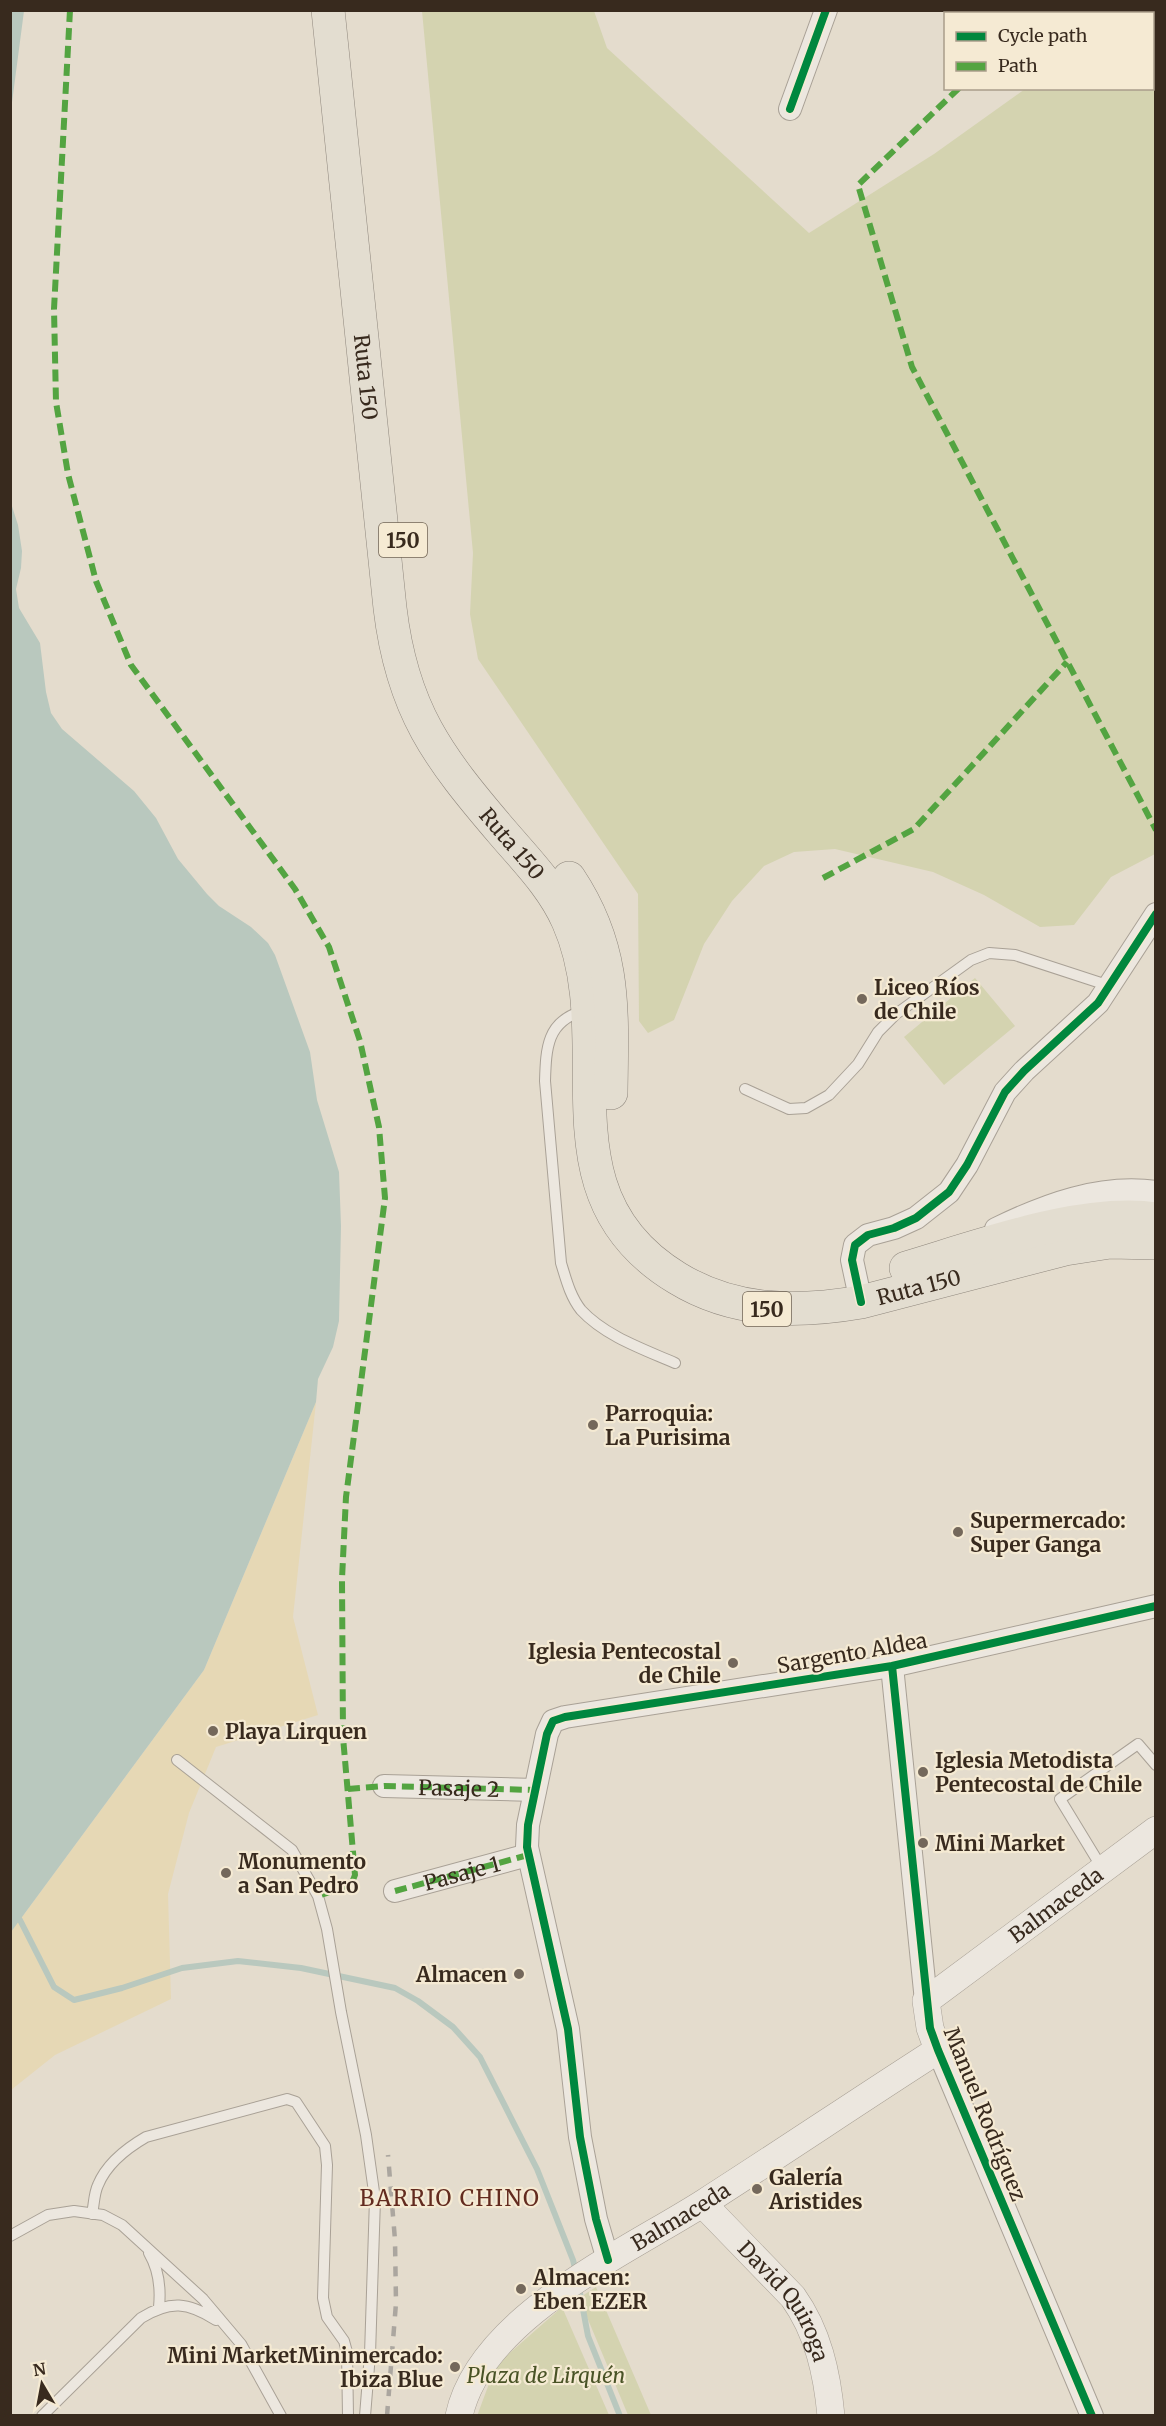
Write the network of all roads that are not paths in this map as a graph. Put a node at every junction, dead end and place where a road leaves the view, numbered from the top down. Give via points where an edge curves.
1 (328, 10) edge
2 (348, 10) edge
3 (826, 10) edge
4 (790, 109) dead end
5 (1155, 914) edge
6 (1110, 987) junction
7 (587, 1010) junction
8 (745, 1089) dead end
9 (1155, 1192) edge
10 (1155, 1219) edge
11 (1155, 1243) edge
12 (948, 1256) junction
13 (859, 1291) junction
14 (675, 1363) dead end
15 (1155, 1606) edge
16 (892, 1666) junction
17 (177, 1760) dead end
18 (1155, 1765) edge
19 (384, 1786) dead end
20 (535, 1790) junction
21 (1155, 1830) edge
22 (528, 1856) junction
23 (1103, 1870) junction
24 (395, 1892) dead end
25 (926, 2001) junction
26 (938, 2050) junction
27 (702, 2204) junction
28 (92, 2214) junction
29 (10, 2236) edge
30 (144, 2245) junction
31 (598, 2265) junction
32 (159, 2307) junction
33 (224, 2324) junction
34 (42, 2415) edge
35 (280, 2415) edge
36 (348, 2415) edge
37 (365, 2415) edge
38 (459, 2415) edge
39 (831, 2415) edge
40 (1092, 2415) edge

1 - 7 main road, Ruta 150 / 150 via 397,654 412,701 434,746 564,912 583,964
2 - 13 main road, Ruta 150 / 150 via 416,644 430,692 454,739 570,879 594,923 611,990 612,1135 624,1188 665,1245 705,1271 747,1286
3 - 4 street
5 - 6 street
6 - 8 lane via 1015,955 989,953 971,960 896,1014 829,1095 806,1108 789,1109
6 - 13 street via 1005,1092 967,1166 949,1192 916,1218 859,1240 852,1252
7 - 13 main road, Ruta 150 / 150 via 590,1124 596,1169 608,1206 638,1248 686,1284 743,1305 787,1310 835,1307
7 - 14 lane via 569,1015 555,1027 546,1054 561,1263 570,1291 582,1310 612,1334
9 - 12 street via 1107,1192 1073,1199 1015,1220
10 - 12 main road, Ruta 150 / 150 via 1126,1217 1076,1222
11 - 13 main road, Ruta 150 / 150 via 1110,1242 1065,1249
12 - 13 main road, Ruta 150 / 150
15 - 16 street, Sargento Aldea
16 - 20 street, Sargento Aldea via 553,1721
16 - 25 street, Manuel Rodríguez
17 - 37 lane via 292,1850 318,1896 375,2199
18 - 23 lane via 1138,1744 1060,1799
19 - 20 street, Pasaje 2
20 - 22 street via 527,1832
21 - 23 street, Balmaceda
22 - 24 street, Pasaje 1
22 - 31 street via 568,2029
23 - 25 street, Balmaceda
25 - 26 street, Manuel Rodríguez
26 - 27 street, Balmaceda
26 - 40 street, Manuel Rodríguez
27 - 31 street, Balmaceda
27 - 39 street, David Quiroga via 801,2308 816,2339
28 - 29 lane via 74,2211 48,2215
28 - 30 lane via 122,2225
28 - 36 lane via 98,2184 128,2148 146,2137 287,2099 296,2102 325,2146 323,2298 327,2317 347,2352
30 - 32 lane via 160,2283
30 - 33 lane via 203,2299
31 - 38 street, Balmaceda via 525,2319 484,2363
32 - 33 lane via 200,2309
32 - 34 lane via 141,2318
33 - 35 lane via 241,2344

